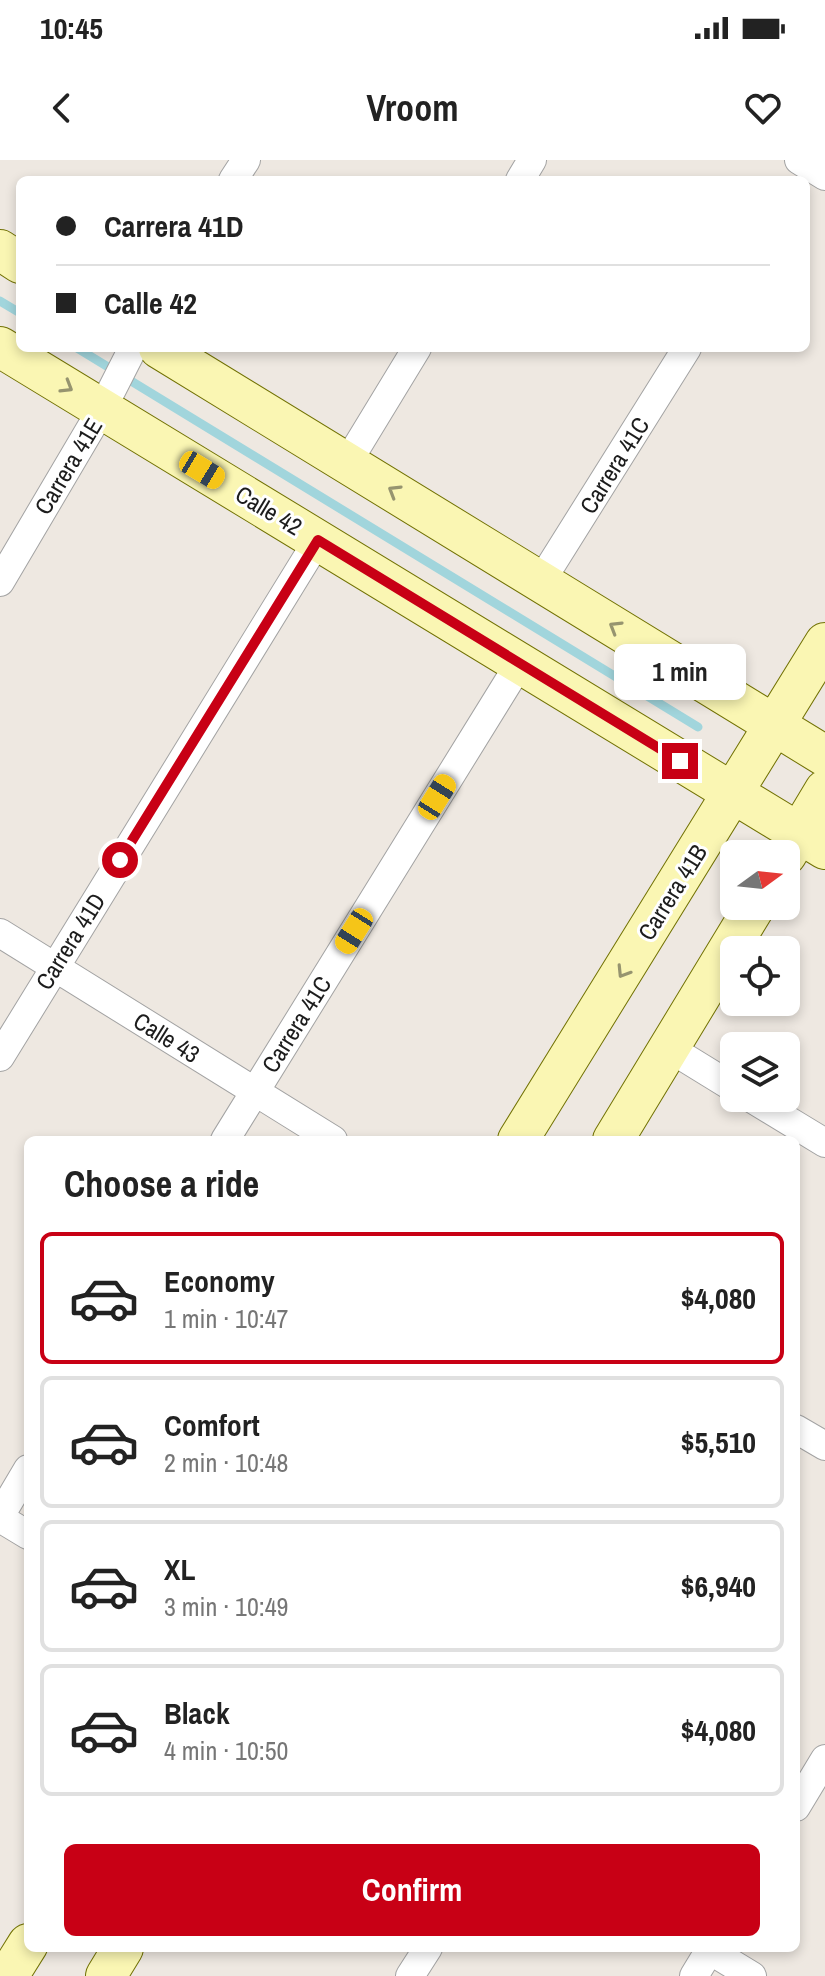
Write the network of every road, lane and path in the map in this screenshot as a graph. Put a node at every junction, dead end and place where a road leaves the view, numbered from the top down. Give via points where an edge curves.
1 (0, 347) edge
2 (131, 352) edge
3 (166, 352) edge
4 (415, 352) edge
5 (684, 352) edge
6 (106, 401) junction
7 (347, 463) junction
8 (318, 540) junction
9 (541, 581) junction
10 (0, 582) edge
11 (825, 643) edge
12 (520, 663) junction
13 (775, 725) junction
14 (825, 756) edge
15 (825, 790) edge
16 (733, 793) junction
17 (803, 846) edge
18 (747, 920) edge
19 (0, 933) edge
20 (54, 967) junction
21 (669, 1048) junction
22 (0, 1057) edge
23 (720, 1079) edge
24 (254, 1091) junction
25 (774, 1112) edge
26 (227, 1136) edge
27 (327, 1136) edge
28 (520, 1136) edge
29 (615, 1136) edge
30 (825, 1143) edge
31 (800, 1431) edge
32 (825, 1446) edge
33 (24, 1476) edge
34 (0, 1517) edge
35 (24, 1532) edge
36 (825, 1759) edge
37 (800, 1800) edge
38 (24, 1950) edge
39 (121, 1952) edge
40 (425, 1952) edge
41 (707, 1952) edge
42 (714, 1952) edge
43 (8, 1976) edge
44 (106, 1976) edge
45 (410, 1976) edge
46 (694, 1976) edge
47 (752, 1976) edge

1 -> 6 street, Calle 42
2 - 6 street, Carrera 41E
3 - 7 street
4 - 7 street
5 - 9 street, Carrera 41C
6 - 8 street, Calle 42
6 - 10 street, Carrera 41E
9 -> 7 street
8 - 12 street, Calle 42
8 - 20 street, Carrera 41D
13 -> 9 street
11 - 13 street, Carrera 41B
12 - 16 street, Calle 42
12 - 24 street, Carrera 41C
13 - 14 street
13 - 16 street, Carrera 41B
15 - 17 street
16 - 17 street, Calle 42
16 -> 28 street, Carrera 41B
18 - 21 street
19 - 20 street, Calle 43
20 - 22 street, Carrera 41D
20 - 24 street, Calle 43
21 - 23 street
21 - 29 street
24 - 26 street, Carrera 41C
24 - 27 street, Calle 43
25 - 30 street
31 - 32 street
33 - 34 street
34 - 35 street
36 - 37 street
38 - 43 street
39 - 44 street
40 - 45 street
41 - 46 street
42 - 47 street

